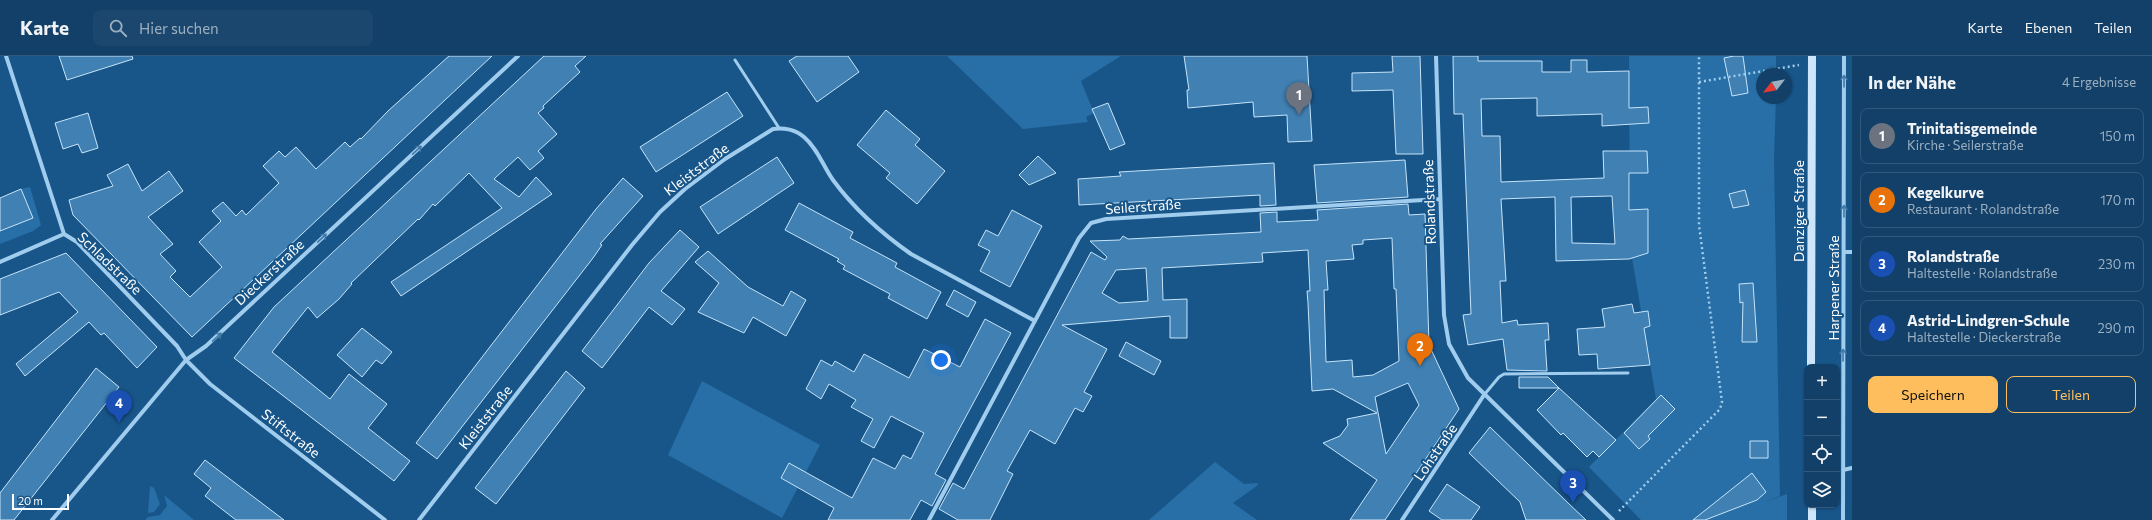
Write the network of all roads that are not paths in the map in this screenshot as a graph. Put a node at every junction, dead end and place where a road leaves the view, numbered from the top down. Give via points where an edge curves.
1 (6, 56) edge
2 (518, 56) edge
3 (1436, 56) edge
4 (1844, 56) edge
5 (1812, 59) edge
6 (735, 60) dead end
7 (779, 128) junction
8 (1440, 199) junction
9 (64, 234) junction
10 (1844, 252) junction
11 (1852, 252) edge
12 (0, 262) edge
13 (1035, 322) junction
14 (186, 360) junction
15 (1811, 364) edge
16 (1628, 374) dead end
17 (1484, 395) junction
18 (1852, 468) edge
19 (1843, 470) junction
20 (1812, 508) edge
21 (1612, 519) edge
22 (52, 520) edge
23 (385, 520) edge
24 (419, 520) edge
25 (929, 520) edge
26 (1402, 520) edge
27 (1812, 520) edge
28 (1843, 520) edge

1 - 9 street
14 -> 2 street, Dieckerstraße via 206,346
3 - 8 street, Rolandstraße
10 -> 4 street, Harpener Straße
5 - 15 main road, Danziger Straße
6 - 7 lane
7 - 13 street via 794,131 805,138 816,150 828,174 846,198 897,244
7 - 24 street, Kleiststraße via 773,129 725,159 685,188 660,212
8 - 13 street, Seilerstraße via 1096,221 1088,226 1079,238
8 - 17 street, Rolandstraße via 1444,314 1449,344 1462,370
9 - 12 street, Schladstraße
9 - 14 street, Schladstraße via 77,242 177,346
10 - 11 street
19 -> 10 street, Harpener Straße
13 - 25 street, Seilerstraße
14 - 22 street, Dieckerstraße
14 - 23 street, Stiftstraße via 210,384
16 - 17 lane via 1504,374
17 - 21 street, Rolandstraße
17 - 26 street, Lohstraße
18 - 19 street
19 - 28 street, Harpener Straße
20 - 27 main road

